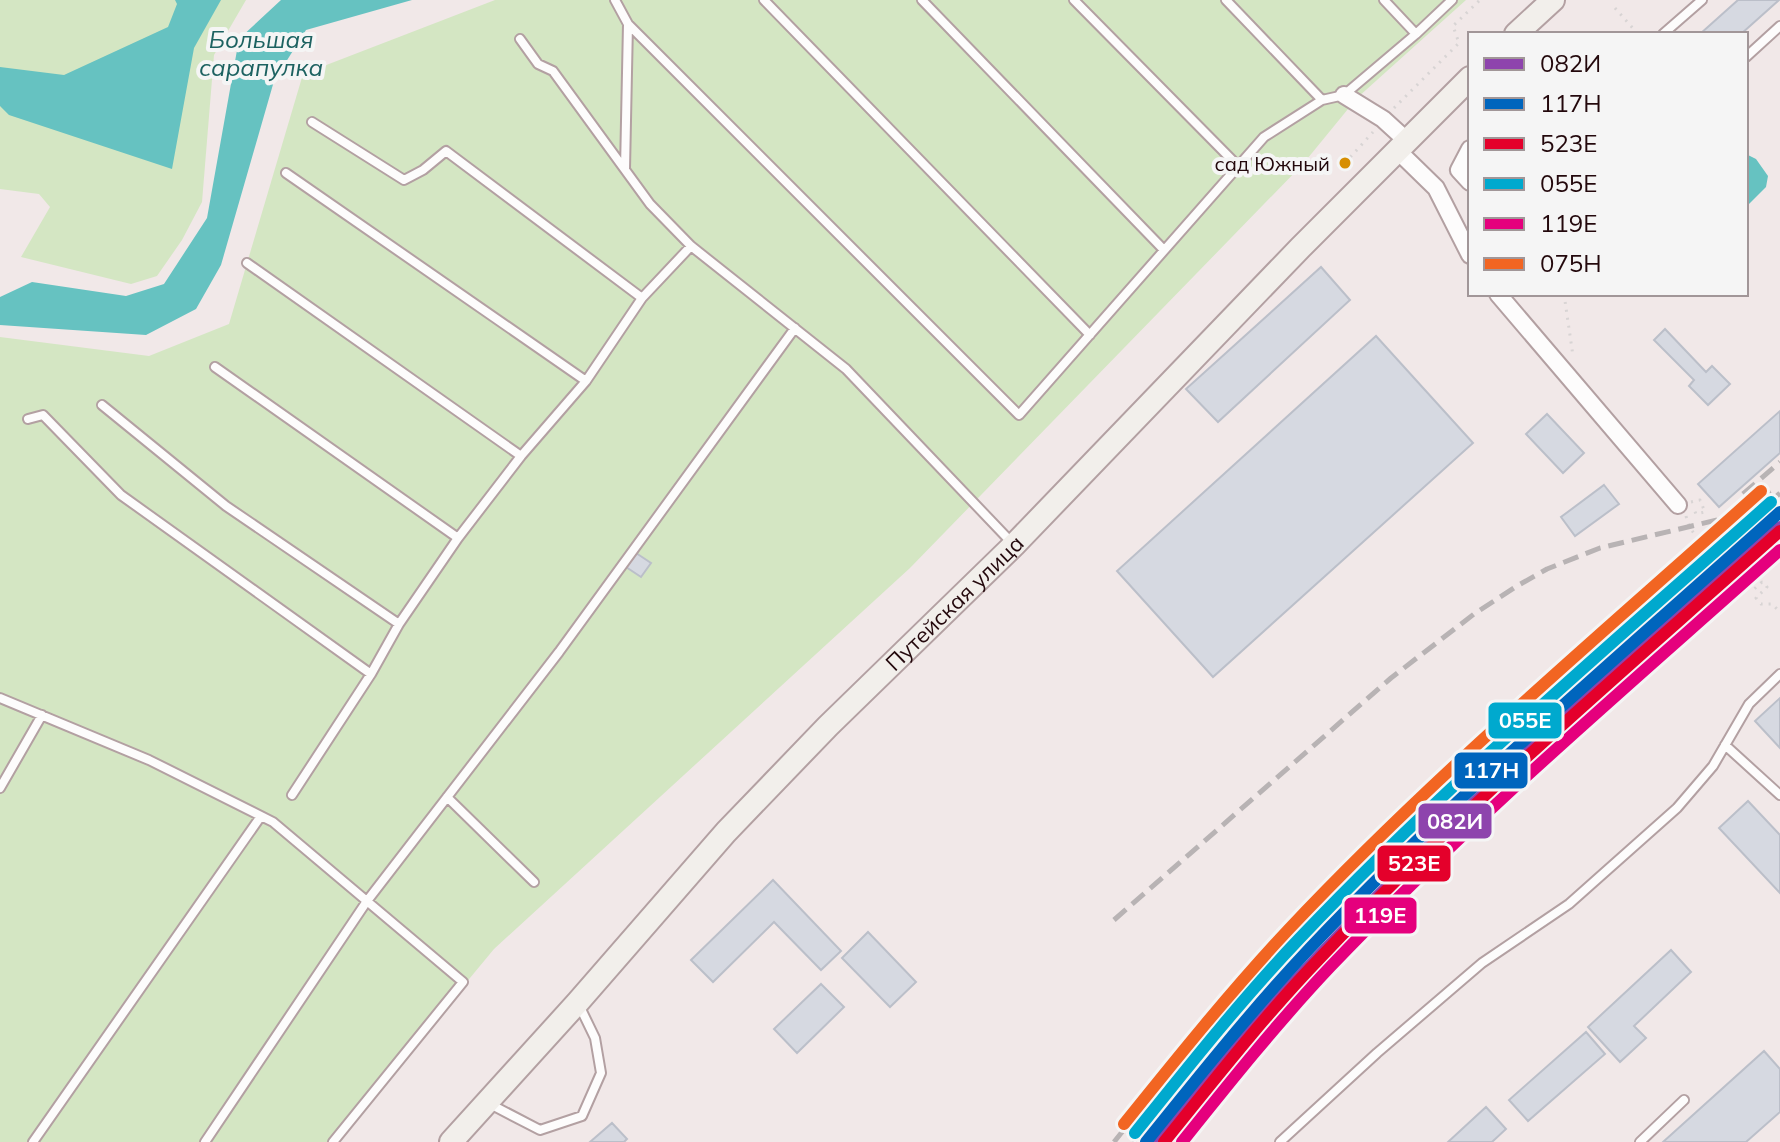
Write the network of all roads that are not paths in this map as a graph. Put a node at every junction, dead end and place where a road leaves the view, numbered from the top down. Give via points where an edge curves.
1 (615, 0) edge
2 (764, 0) edge
3 (922, 0) edge
4 (1074, 0) edge
5 (1226, 0) edge
6 (1384, 0) edge
7 (1452, 0) edge
8 (1553, 0) edge
9 (1702, 0) edge
10 (628, 24) junction
11 (1780, 26) edge
12 (1518, 32) edge
13 (1665, 32) edge
14 (1416, 34) junction
15 (520, 39) dead end
16 (1748, 55) edge
17 (1468, 80) edge
18 (1344, 95) junction
19 (1322, 100) junction
20 (312, 122) dead end
21 (1402, 145) junction
22 (1238, 166) junction
23 (625, 170) junction
24 (286, 173) dead end
25 (1464, 176) edge
26 (1436, 188) junction
27 (691, 246) junction
28 (1164, 250) junction
29 (1468, 251) edge
30 (247, 263) dead end
31 (1500, 296) edge
32 (642, 298) junction
33 (795, 328) junction
34 (1090, 335) junction
35 (215, 367) dead end
36 (586, 381) junction
37 (102, 405) dead end
38 (28, 419) dead end
39 (521, 456) junction
40 (1678, 505) road end
41 (458, 538) junction
42 (1014, 545) junction
43 (399, 624) junction
44 (371, 674) junction
45 (1780, 674) edge
46 (0, 698) edge
47 (42, 715) junction
48 (1725, 745) junction
49 (0, 788) edge
50 (292, 795) dead end
51 (1780, 795) edge
52 (447, 797) junction
53 (261, 816) junction
54 (534, 882) dead end
55 (367, 901) junction
56 (578, 1002) junction
57 (1684, 1100) dead end
58 (487, 1103) junction
59 (33, 1142) edge
60 (205, 1142) edge
61 (333, 1142) edge
62 (451, 1142) edge
63 (1280, 1142) edge
64 (1640, 1142) edge

1 - 10 lane
2 - 34 lane
3 - 28 lane
4 - 22 lane
5 - 19 lane
6 - 14 lane
7 - 14 lane
8 - 12 main road
9 - 13 lane
10 - 23 lane
10 - 34 lane via 1019,415
11 - 16 lane
14 - 18 lane
15 - 23 lane via 538,64 553,71
17 - 21 main road, Путейская улица
18 - 19 lane
18 - 21 street via 1383,119
19 - 22 lane via 1264,137
20 - 32 lane via 404,180 446,151
21 - 26 street
21 - 42 main road, Путейская улица
22 - 28 lane
23 - 27 lane
24 - 36 lane
25 - 26 street
26 - 29 street
27 - 32 lane
27 - 33 lane
28 - 34 lane
30 - 39 lane
31 - 40 street
32 - 36 lane
33 - 42 lane via 846,369
33 - 52 lane
35 - 41 lane
36 - 39 lane
37 - 43 lane via 226,506
38 - 44 lane via 43,415 121,495
39 - 41 lane
41 - 43 lane
42 - 56 main road, Путейская улица via 746,811
43 - 44 lane
44 - 50 lane
45 - 48 lane via 1749,704
46 - 47 lane
47 - 49 lane
47 - 53 lane
48 - 51 lane
48 - 63 lane via 1677,808 1580,895 1482,963
52 - 54 lane
52 - 55 lane
53 - 55 lane
53 - 59 lane
55 - 60 lane
55 - 61 lane via 463,982
56 - 58 main road, Путейская улица
56 - 58 lane via 595,1038 601,1073 582,1116 540,1130
57 - 64 lane
58 - 62 main road, Путейская улица

